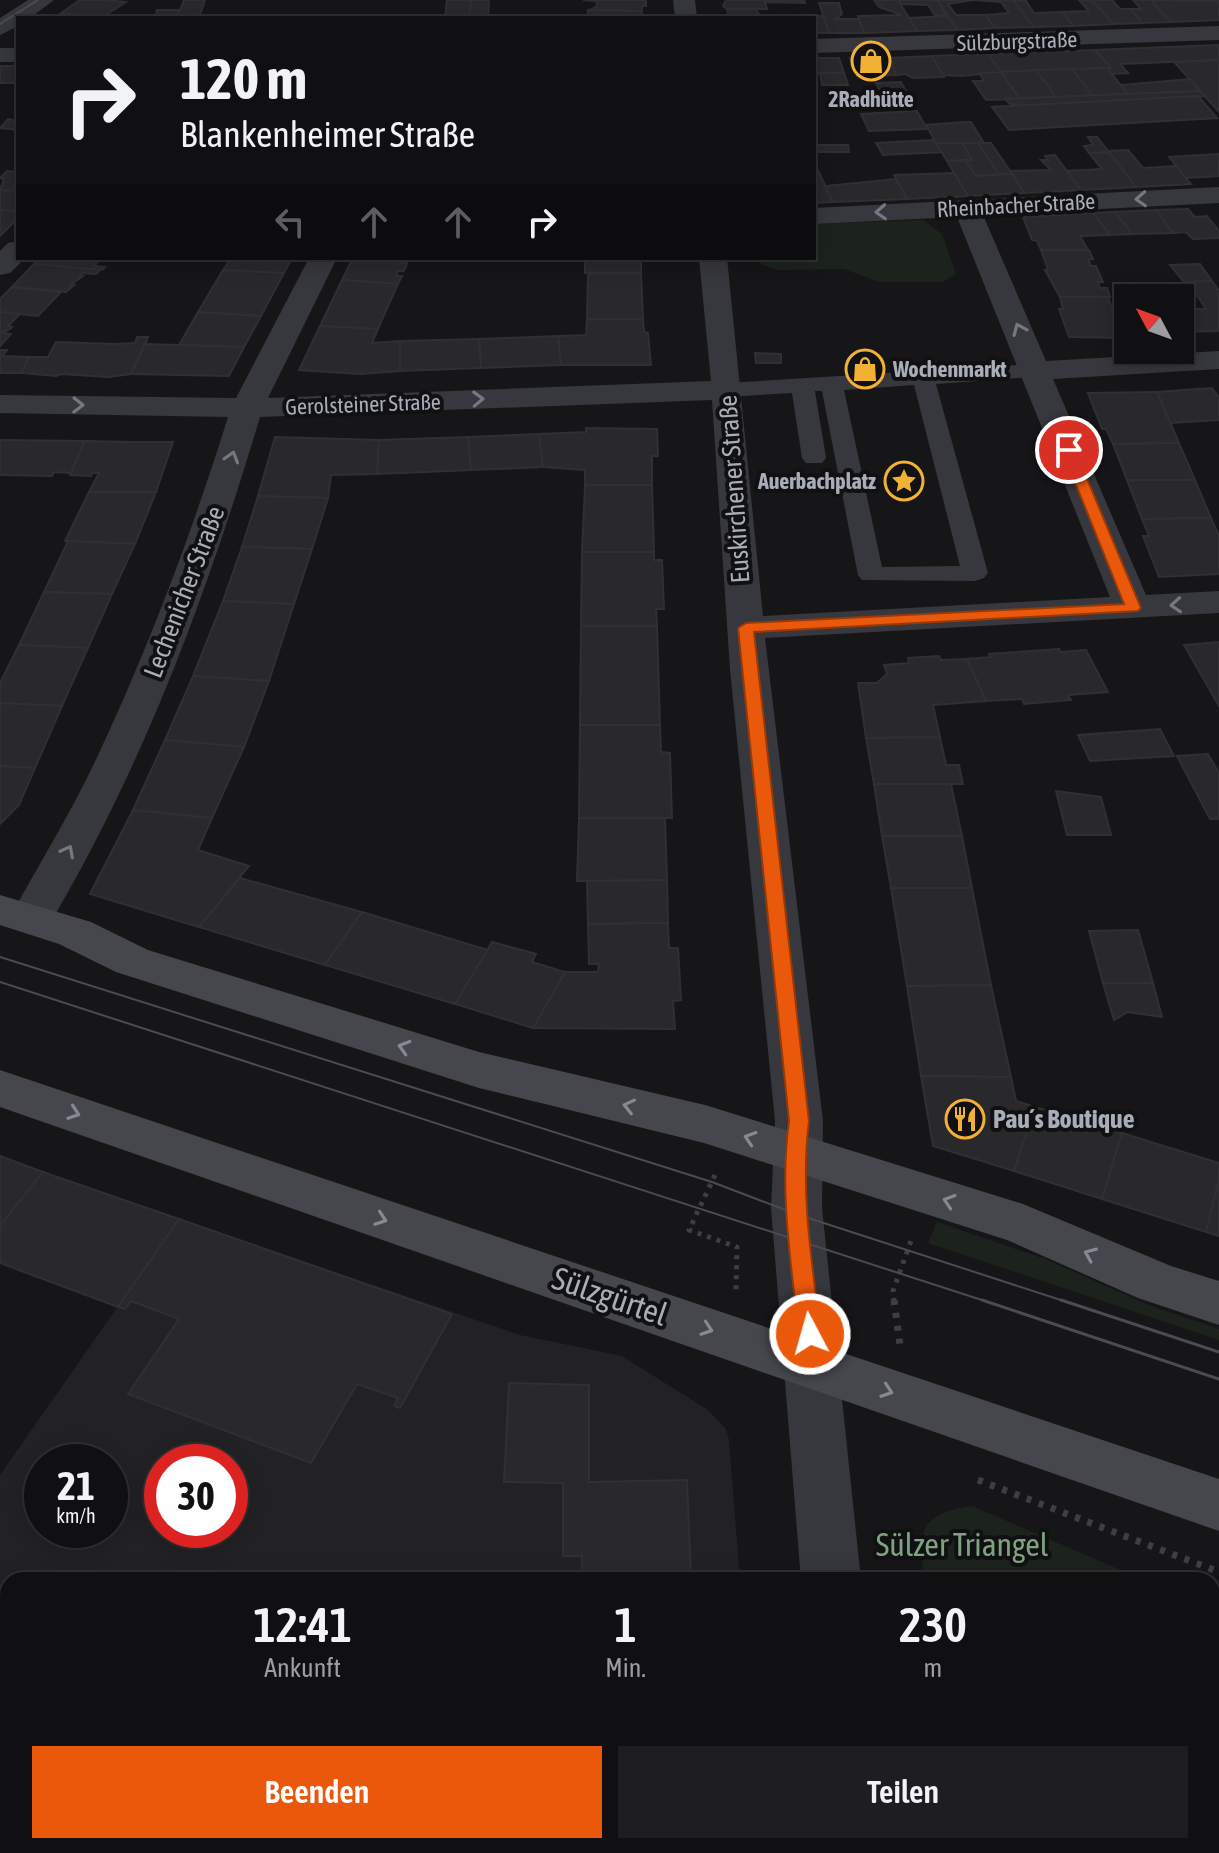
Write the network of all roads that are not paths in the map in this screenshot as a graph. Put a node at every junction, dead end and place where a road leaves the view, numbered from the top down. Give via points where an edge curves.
1 (43, 0) edge
2 (18, 16) edge
3 (1219, 33) edge
4 (816, 46) edge
5 (1219, 195) edge
6 (967, 208) junction
7 (816, 216) edge
8 (16, 251) edge
9 (322, 260) edge
10 (713, 260) edge
11 (0, 267) edge
12 (1219, 360) edge
13 (1036, 371) junction
14 (923, 377) junction
15 (831, 382) junction
16 (802, 383) junction
17 (727, 390) junction
18 (0, 404) edge
19 (247, 408) junction
20 (814, 458) dead end
21 (1219, 602) edge
22 (1133, 608) junction
23 (746, 628) junction
24 (15, 915) edge
25 (0, 1088) edge
26 (795, 1153) junction
27 (1219, 1303) edge
28 (813, 1365) junction
29 (1219, 1505) edge
30 (830, 1572) edge

1 - 2 street
3 - 4 street, Sülzburgstraße
5 -> 6 street, Rheinbacher Straße
6 -> 7 street, Rheinbacher Straße
13 -> 6 street
8 - 11 street
9 - 19 street, Lechenicher Straße
10 - 17 street, Euskirchener Straße
12 - 13 street
13 - 14 lane
13 - 22 street
14 - 15 lane
14 - 15 lane via 975,573 871,575
15 - 16 lane
16 - 17 lane
16 - 20 lane
19 -> 17 street, Gerolsteiner Straße
17 - 23 street, Euskirchener Straße
18 -> 19 street, Gerolsteiner Straße
24 -> 19 street, Lechenicher Straße via 118,756 172,630
21 -> 22 street
22 - 23 street
23 - 26 street, Euskirchener Straße via 799,1121
26 -> 24 main road via 705,1124 464,1065 132,961 75,933
25 -> 28 main road, Sülzgürtel
27 -> 26 main road via 1157,1283 1023,1225
26 - 28 street, Euskirchener Straße via 796,1214
28 -> 29 main road, Sülzgürtel
28 - 30 street, Euskirchener Straße

